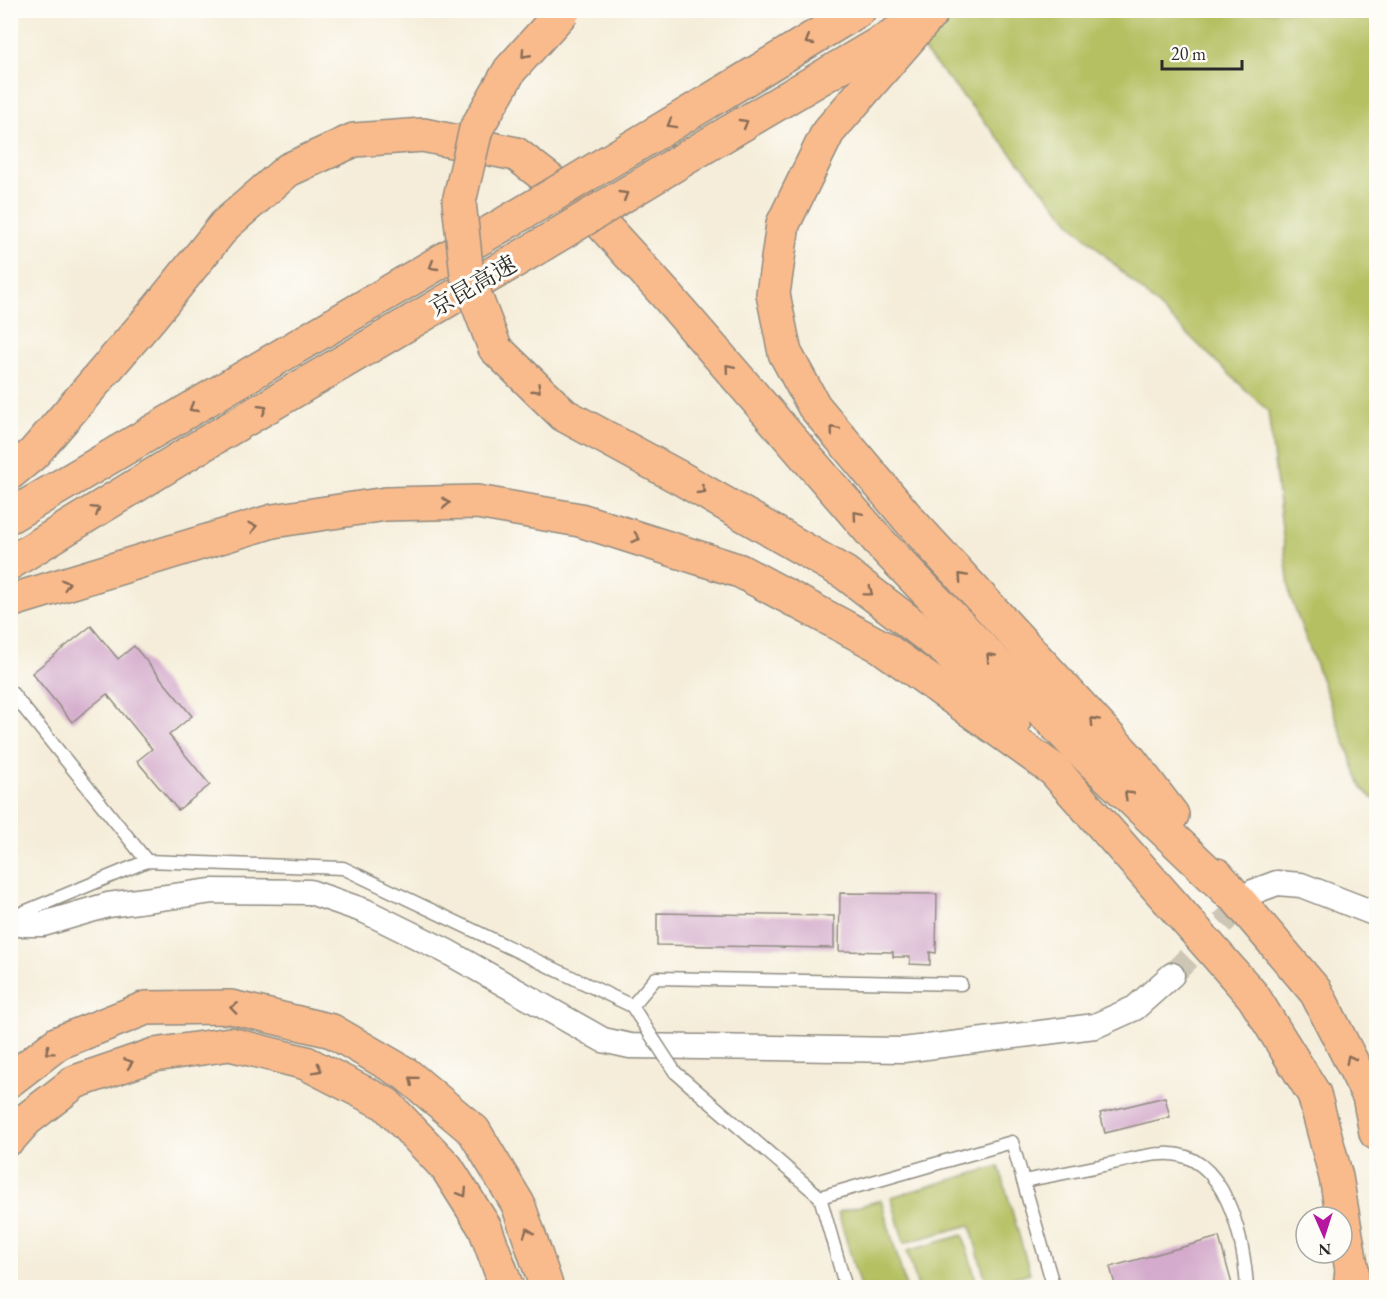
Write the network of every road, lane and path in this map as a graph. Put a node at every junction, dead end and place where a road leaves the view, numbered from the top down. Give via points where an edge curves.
1 (564, 10) edge
2 (859, 10) edge
3 (934, 11) edge
4 (10, 473) edge
5 (10, 516) edge
6 (10, 563) edge
7 (10, 601) edge
8 (12, 693) dead end
9 (1054, 770) junction
10 (147, 861) junction
11 (1242, 893) junction
12 (1377, 914) edge
13 (10, 918) edge
14 (10, 924) edge
15 (1172, 975) tunnel mouth
16 (961, 984) dead end
17 (632, 1006) junction
18 (10, 1080) edge
19 (1377, 1133) edge
20 (10, 1138) edge
21 (1023, 1181) junction
22 (820, 1197) junction
23 (507, 1287) edge
24 (547, 1287) edge
25 (846, 1287) edge
26 (1054, 1287) edge
27 (1248, 1287) edge
28 (1350, 1287) edge

1 -> 9 main road, bridge via 510,70 476,129 459,202 467,275 495,348 564,415 682,478 863,587 947,651
2 -> 5 main road, 京昆高速, bridge
6 -> 3 main road, 京昆高速, bridge
11 -> 3 main road via 1130,760 911,522 814,406 785,353 773,294 783,224 828,132
11 -> 4 main road via 1077,747 884,548 590,211 516,154 423,135 354,140 288,170 225,225 152,317 33,454
7 -> 9 main road via 273,521 386,504 477,502 580,520 740,571 882,647
8 - 10 lane
9 - 28 main road via 1253,996 1314,1095 1336,1177 1352,1270
10 - 13 lane
10 - 17 lane via 343,868
11 - 12 street via 1277,883 1301,885
19 -> 11 main road via 1369,1096 1316,992
14 - 15 street via 43,924 108,905 212,891 310,892 365,911 446,951 603,1040 630,1046 903,1050 1095,1026 1135,1008
16 - 17 lane via 656,978
17 - 22 lane, bridge via 675,1072
24 -> 18 main road via 518,1204 474,1131 406,1074 332,1031 231,1007 146,1008 58,1043
20 -> 23 main road via 26,1120 75,1082 154,1055 230,1044 306,1063 386,1104 447,1168 485,1228
21 - 22 lane via 1012,1142
21 - 26 lane
21 - 27 lane via 1164,1153 1188,1158 1224,1192 1237,1223
22 - 25 lane

